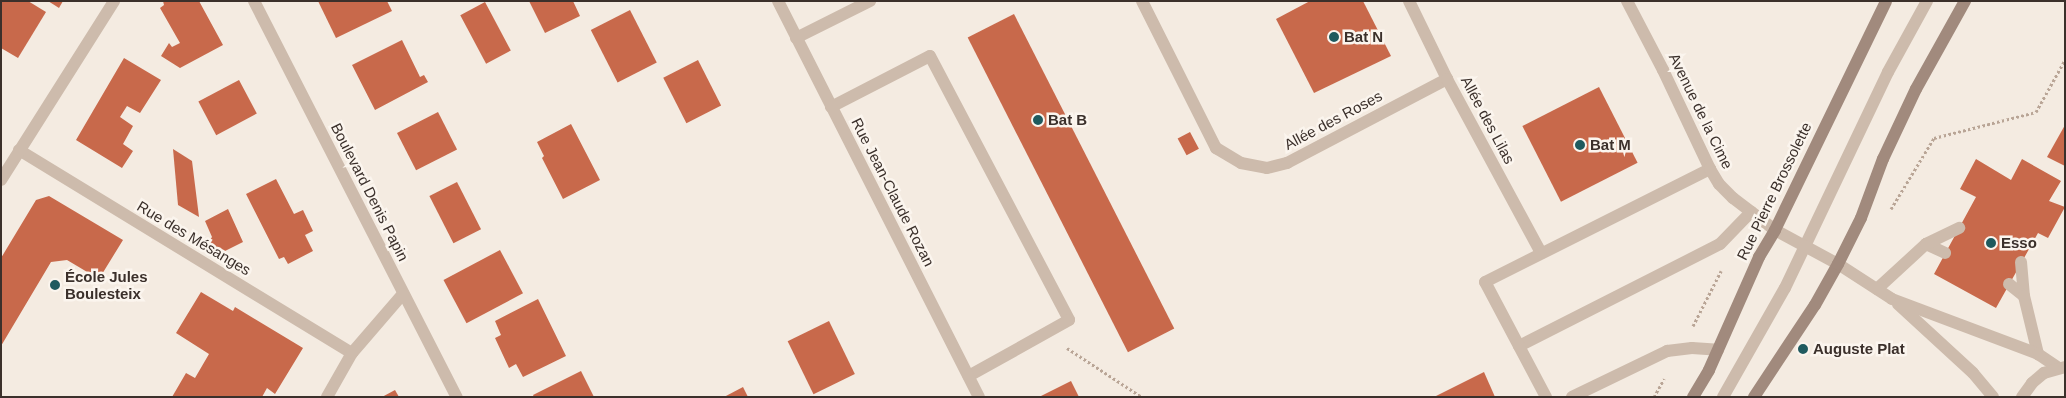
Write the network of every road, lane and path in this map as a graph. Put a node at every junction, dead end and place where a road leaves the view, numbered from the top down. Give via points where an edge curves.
1 (114, 1) edge
2 (254, 1) edge
3 (778, 1) edge
4 (870, 1) edge
5 (1142, 1) edge
6 (1409, 1) edge
7 (1627, 1) edge
8 (1886, 1) edge
9 (1927, 1) edge
10 (1964, 1) edge
11 (796, 38) junction
12 (2065, 60) edge
13 (1447, 79) junction
14 (831, 107) junction
15 (19, 150) junction
16 (1710, 169) junction
17 (1, 180) edge
18 (1890, 211) dead end
19 (1751, 212) junction
20 (1959, 228) dead end
21 (1776, 230) junction
22 (1926, 244) junction
23 (1806, 247) junction
24 (1541, 253) junction
25 (1945, 253) dead end
26 (2021, 262) dead end
27 (1838, 264) junction
28 (1723, 267) dead end
29 (2009, 284) dead end
30 (1877, 290) junction
31 (403, 294) junction
32 (2024, 296) junction
33 (1892, 299) junction
34 (1047, 333) junction
35 (1519, 346) junction
36 (1682, 349) junction
37 (1718, 350) junction
38 (352, 353) junction
39 (2038, 354) junction
40 (2062, 367) edge
41 (969, 376) junction
42 (327, 397) edge
43 (457, 397) edge
44 (979, 397) edge
45 (1142, 397) edge
46 (1546, 397) edge
47 (1572, 397) edge
48 (1654, 397) edge
49 (1694, 397) edge
50 (1723, 397) edge
51 (1754, 397) edge
52 (1993, 397) edge
53 (2022, 397) edge

1 - 15 street
2 - 31 street, Boulevard Denis Papin
3 - 11 street, Rue Jean-Claude Rozan
4 - 11 street
5 - 13 street, Allée des Roses via 1216,148 1241,163 1267,168 1287,163
6 - 13 street, Allée des Lilas
7 - 16 street, Avenue de la Cime
8 - 21 main road, Rue Pierre Brossolette
9 - 23 street via 1888,72
10 - 27 main road via 1916,89 1883,159 1862,218
11 - 14 street, Rue Jean-Claude Rozan
12 - 18 path via 2036,112 1934,138
13 - 24 street, Allée des Lilas
14 - 34 street via 930,56 1069,320
14 - 41 street, Rue Jean-Claude Rozan
15 - 17 street
15 - 38 street, Rue des Mésanges
16 - 19 street, Avenue de la Cime via 1719,184
16 - 24 street
19 - 21 street, Avenue de la Cime
19 - 35 street via 1720,244
20 - 22 street
21 - 23 street, Avenue de la Cime
21 - 37 main road, Rue Pierre Brossolette via 1759,257
22 - 25 street
22 - 30 street
23 - 27 street, Avenue de la Cime
23 - 50 street
24 - 35 street via 1485,282
26 - 32 street
27 - 30 street, Avenue de la Cime
27 - 51 main road
28 - 36 path
29 - 32 street
30 - 33 street, Avenue de la Cime
31 - 38 street
31 - 43 street, Boulevard Denis Papin
32 - 39 street
33 - 39 street
33 - 52 street via 1973,373
34 - 41 street
34 - 45 path
35 - 46 street
36 - 37 street
36 - 47 street via 1667,351
36 - 48 path
37 - 49 main road, Rue Pierre Brossolette
38 - 42 street
39 - 40 street
40 - 53 street via 2044,374
41 - 44 street, Rue Jean-Claude Rozan

